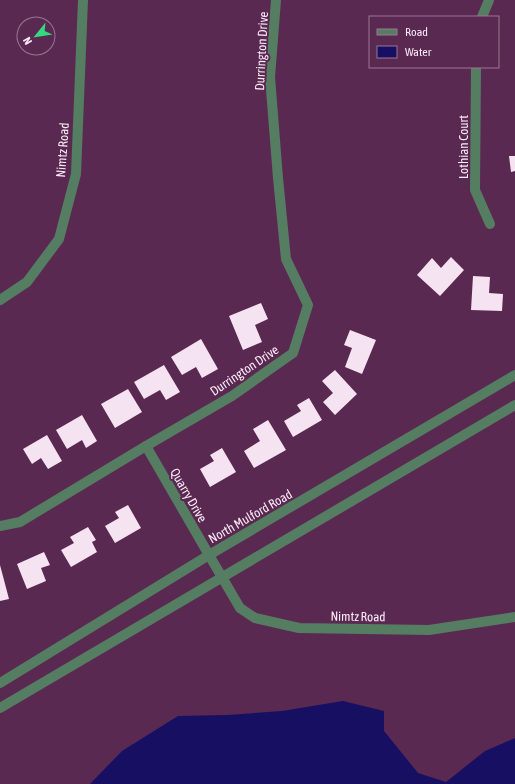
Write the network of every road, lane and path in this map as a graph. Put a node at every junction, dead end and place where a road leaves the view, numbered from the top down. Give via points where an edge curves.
1 (83, 0) edge
2 (276, 0) edge
3 (489, 0) edge
4 (482, 16) edge
5 (476, 68) edge
6 (490, 224) dead end
7 (0, 300) edge
8 (515, 375) edge
9 (515, 404) edge
10 (146, 446) junction
11 (0, 526) edge
12 (209, 555) junction
13 (222, 577) junction
14 (515, 617) edge
15 (0, 682) edge
16 (0, 708) edge

1 - 7 street, Nimtz Road via 76,174 59,239 27,282
2 - 10 street, Durrington Drive via 270,77 286,259 308,305 293,353 232,396
3 - 4 street
5 - 6 street, Lothian Court via 476,190
8 - 12 street, North Mulford Road
9 - 13 street
10 - 11 street, Durrington Drive via 20,522
10 - 12 street, Quarry Drive
12 - 13 street, Quarry Drive
12 - 15 street, North Mulford Road
13 - 14 street, Nimtz Road via 240,608 255,618 299,628 429,630
13 - 16 street

